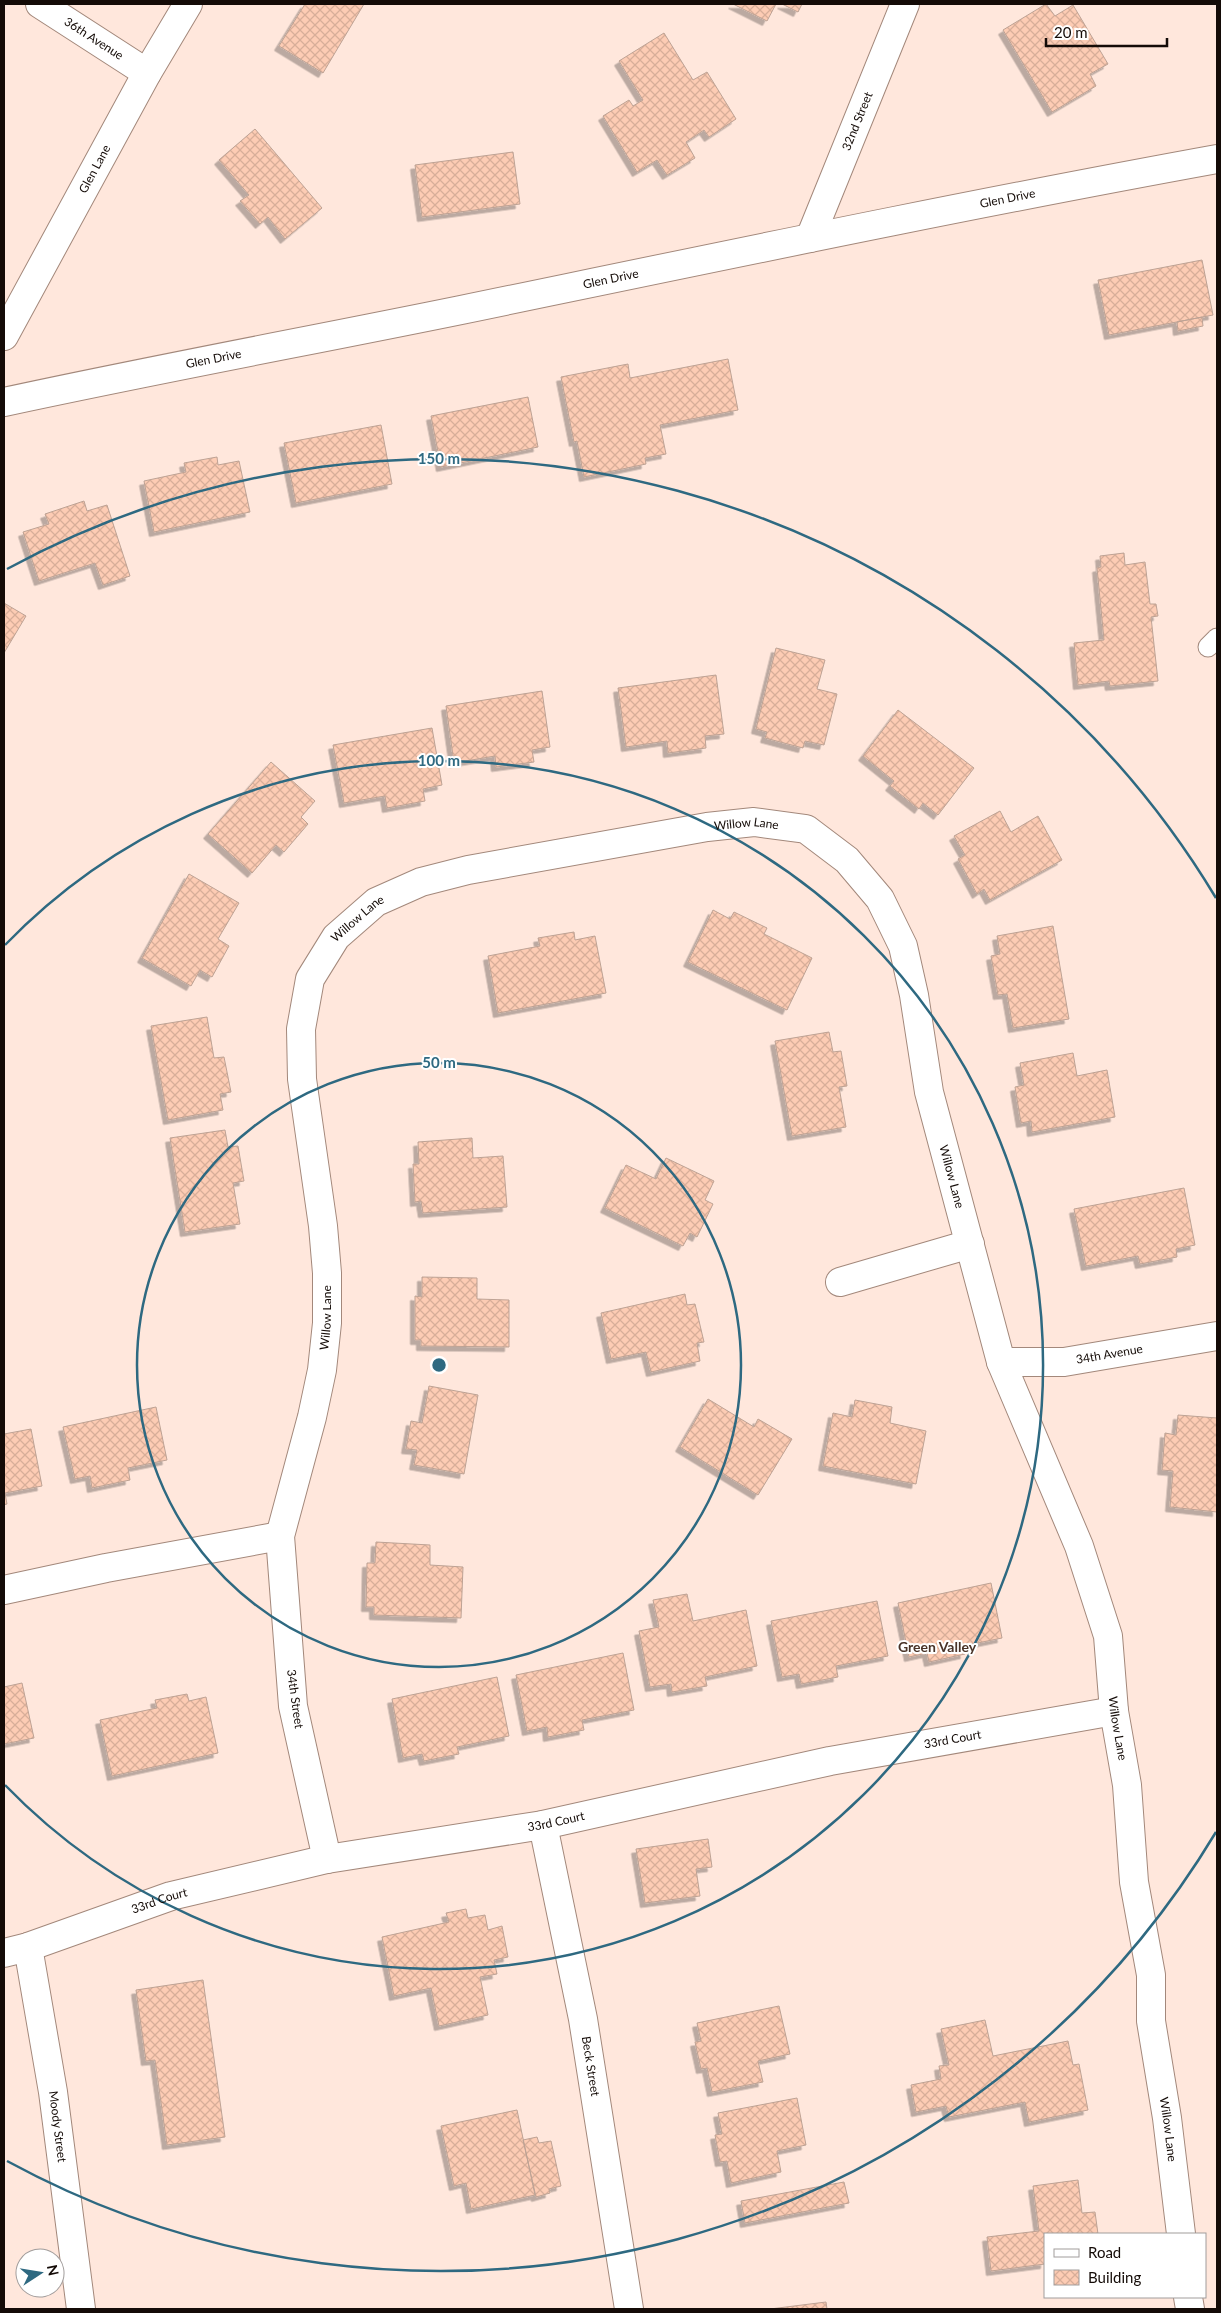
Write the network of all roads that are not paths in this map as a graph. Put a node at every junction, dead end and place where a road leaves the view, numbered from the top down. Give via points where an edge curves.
1 (40, 4) edge
2 (188, 4) edge
3 (905, 4) edge
4 (147, 73) junction
5 (1217, 159) edge
6 (810, 238) junction
7 (4, 336) edge
8 (4, 402) edge
9 (970, 1244) junction
10 (840, 1282) dead end
11 (1217, 1336) edge
12 (1001, 1362) junction
13 (280, 1536) junction
14 (4, 1590) edge
15 (1114, 1712) junction
16 (543, 1825) junction
17 (327, 1858) junction
18 (16, 1950) edge
19 (1181, 2233) edge
20 (81, 2309) edge
21 (629, 2309) edge

1 - 4 street, 36th Avenue
2 - 4 street, Glen Lane
3 - 6 street, 32nd Street
4 - 7 street, Glen Lane
5 - 6 street, Glen Drive
6 - 8 street, Glen Drive
9 - 10 street
9 - 12 street, Willow Lane
9 - 13 street, Willow Lane via 929,1092 903,946 880,899 846,860 806,829 754,822 707,827 468,870 421,882 376,902 336,937 310,979 301,1029 302,1079 323,1226 327,1323 312,1417
11 - 12 street, 34th Avenue via 1064,1362
12 - 15 street, Willow Lane via 1079,1546 1108,1636
13 - 14 street
13 - 17 street, 34th Street via 293,1706
15 - 16 street, 33rd Court via 830,1761
15 - 19 street, Willow Lane via 1127,1785 1134,1882 1151,1975 1152,2021
16 - 17 street, 33rd Court
16 - 21 street, Beck Street via 583,2019
17 - 18 street, 33rd Court via 171,1896
18 - 20 street, Moody Street via 54,2092

